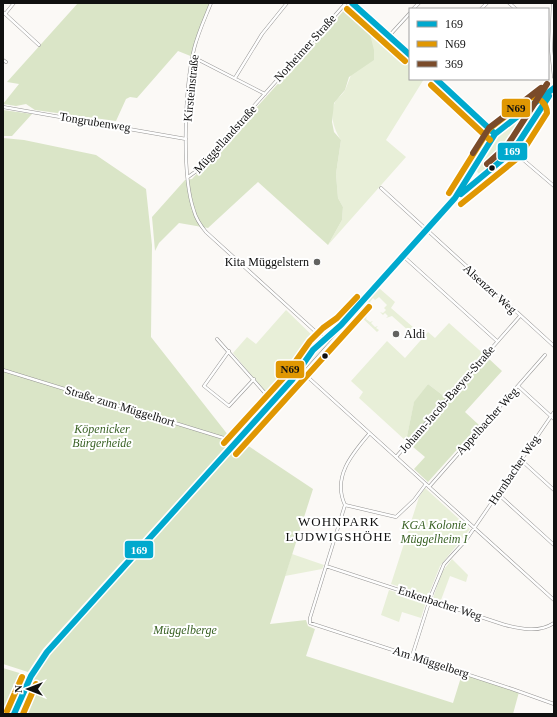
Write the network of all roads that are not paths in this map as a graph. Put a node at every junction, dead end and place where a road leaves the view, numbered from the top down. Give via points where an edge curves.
1 (14, 3) edge
2 (211, 3) edge
3 (287, 3) edge
4 (346, 3) edge
5 (352, 3) edge
6 (553, 3) edge
7 (4, 13) edge
8 (409, 14) edge
9 (389, 37) junction
10 (549, 38) edge
11 (39, 45) dead end
12 (409, 55) edge
13 (193, 57) junction
14 (3, 60) edge
15 (6, 62) dead end
16 (554, 77) edge
17 (235, 78) junction
18 (437, 80) edge
19 (554, 88) edge
20 (265, 94) junction
21 (3, 107) edge
22 (495, 134) junction
23 (186, 138) junction
24 (513, 151) junction
25 (188, 177) junction
26 (554, 186) edge
27 (380, 188) dead end
28 (455, 198) junction
29 (427, 230) junction
30 (404, 256) junction
31 (520, 316) junction
32 (217, 339) dead end
33 (325, 340) junction
34 (497, 341) junction
35 (554, 346) edge
36 (229, 351) junction
37 (545, 355) dead end
38 (3, 370) edge
39 (299, 370) junction
40 (254, 379) junction
41 (518, 386) junction
42 (274, 400) junction
43 (554, 412) edge
44 (551, 416) junction
45 (554, 419) edge
46 (369, 434) junction
47 (236, 444) junction
48 (396, 457) junction
49 (521, 460) junction
50 (426, 484) junction
51 (429, 487) junction
52 (554, 490) edge
53 (498, 494) junction
54 (345, 505) junction
55 (474, 528) junction
56 (554, 545) edge
57 (326, 566) junction
58 (430, 600) junction
59 (554, 600) edge
60 (554, 623) edge
61 (412, 656) junction
62 (554, 704) edge
63 (14, 714) edge

1 - 7 street
2 - 13 street, Kirsteinstraße
3 - 17 street via 262,35
4 - 20 street, Norheimer Straße
5 - 9 main road
6 - 10 street
7 - 11 street
8 - 9 street
9 - 12 main road
10 - 16 street
13 - 17 street
13 - 23 street, Kirsteinstraße
14 - 15 street
17 - 20 street
18 - 22 main road
19 - 22 main road
19 - 24 main road
20 - 25 street, Müggellandstraße
21 - 23 street, Tongrubenweg
22 - 28 main road
23 - 25 street, Kirsteinstraße
24 - 26 street
24 - 28 main road
25 - 33 street, Müggellandstraße via 194,212 206,232
27 - 29 street, Alsenzer Weg
28 - 29 main road
29 - 30 main road
29 - 31 street, Alsenzer Weg
30 - 33 main road
30 - 34 street, Johann-Jacob-Baeyer-Straße
31 - 34 street, Johann-Jacob-Baeyer-Straße
31 - 35 street, Alsenzer Weg
32 - 36 street
33 - 39 main road
34 - 48 street, Johann-Jacob-Baeyer-Straße
36 - 40 street
36 - 40 street via 204,386 229,406
37 - 41 street, Appelbacher Weg
38 - 47 street, Straße zum Müggelhort
39 - 42 main road
39 - 46 street
40 - 42 street
41 - 44 street
41 - 51 street, Appelbacher Weg
42 - 47 main road
43 - 44 street, Hornbacher Weg
44 - 45 street
44 - 49 street, Hornbacher Weg
46 - 48 street
46 - 54 street via 352,454 343,472 340,489
47 - 63 main road via 47,652 31,676
48 - 50 street
49 - 52 street
49 - 53 street, Hornbacher Weg
50 - 51 street
50 - 54 street via 396,517
51 - 55 street
53 - 55 street, Hornbacher Weg
53 - 56 street
54 - 57 street
55 - 58 street, Hornbacher Weg via 444,564
55 - 59 street
57 - 58 street, Enkenbacher Weg
57 - 61 street, Am Müggelberg via 310,622 314,626
58 - 60 street, Enkenbacher Weg via 516,627 540,629
58 - 61 street, Hornbacher Weg
61 - 62 street, Am Müggelberg

